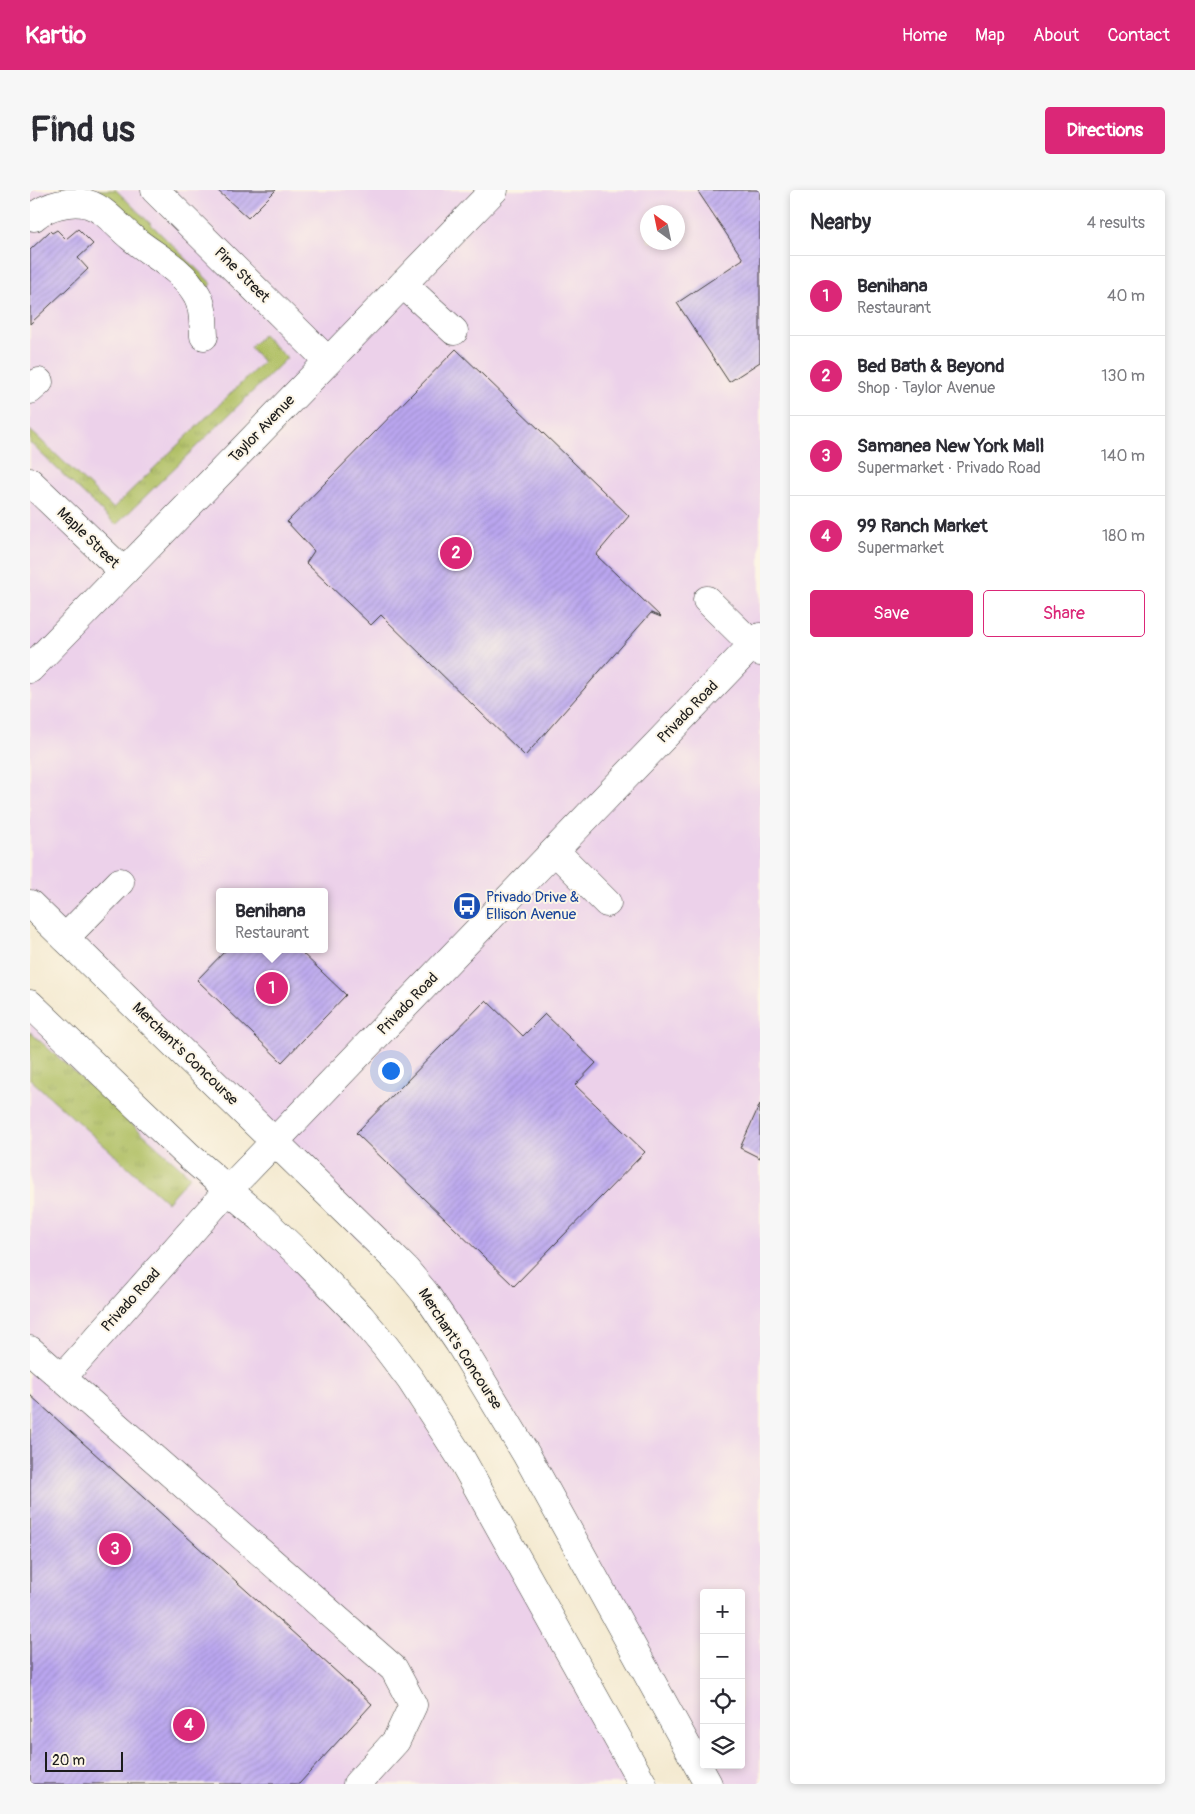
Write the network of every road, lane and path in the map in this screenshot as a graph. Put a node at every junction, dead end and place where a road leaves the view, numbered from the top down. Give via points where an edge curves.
1 (155, 190) edge
2 (494, 190) edge
3 (34, 218) dead end
4 (403, 284) junction
5 (454, 331) dead end
6 (204, 336) dead end
7 (328, 361) junction
8 (30, 482) edge
9 (124, 572) junction
10 (707, 600) dead end
11 (758, 645) edge
12 (30, 669) edge
13 (555, 851) junction
14 (120, 882) dead end
15 (608, 903) dead end
16 (30, 904) edge
17 (65, 938) junction
18 (30, 1004) edge
19 (276, 1142) junction
20 (228, 1190) junction
21 (30, 1350) edge
22 (62, 1378) junction
23 (357, 1784) edge
24 (642, 1784) edge
25 (708, 1784) edge

1 - 7 street, Pine Street
2 - 4 street, Taylor Avenue
3 - 6 street via 49,208 64,204 98,208 130,237 164,260 193,288 202,304
4 - 5 street
4 - 7 street, Taylor Avenue
7 - 9 street, Taylor Avenue
8 - 9 street, Maple Street
9 - 12 street, Taylor Avenue
10 - 11 street
11 - 13 street, Privado Road
13 - 15 street
13 - 19 street, Privado Road
14 - 17 street
16 - 17 street, Merchant's Concourse
17 - 19 street, Merchant's Concourse
18 - 20 street
19 - 20 street, Privado Road
19 - 25 street, Merchant's Concourse via 406,1270 442,1317 526,1454
20 - 22 street, Privado Road
20 - 24 street via 334,1288 410,1379 479,1489
21 - 22 street
22 - 23 street via 394,1669 413,1705 396,1741

